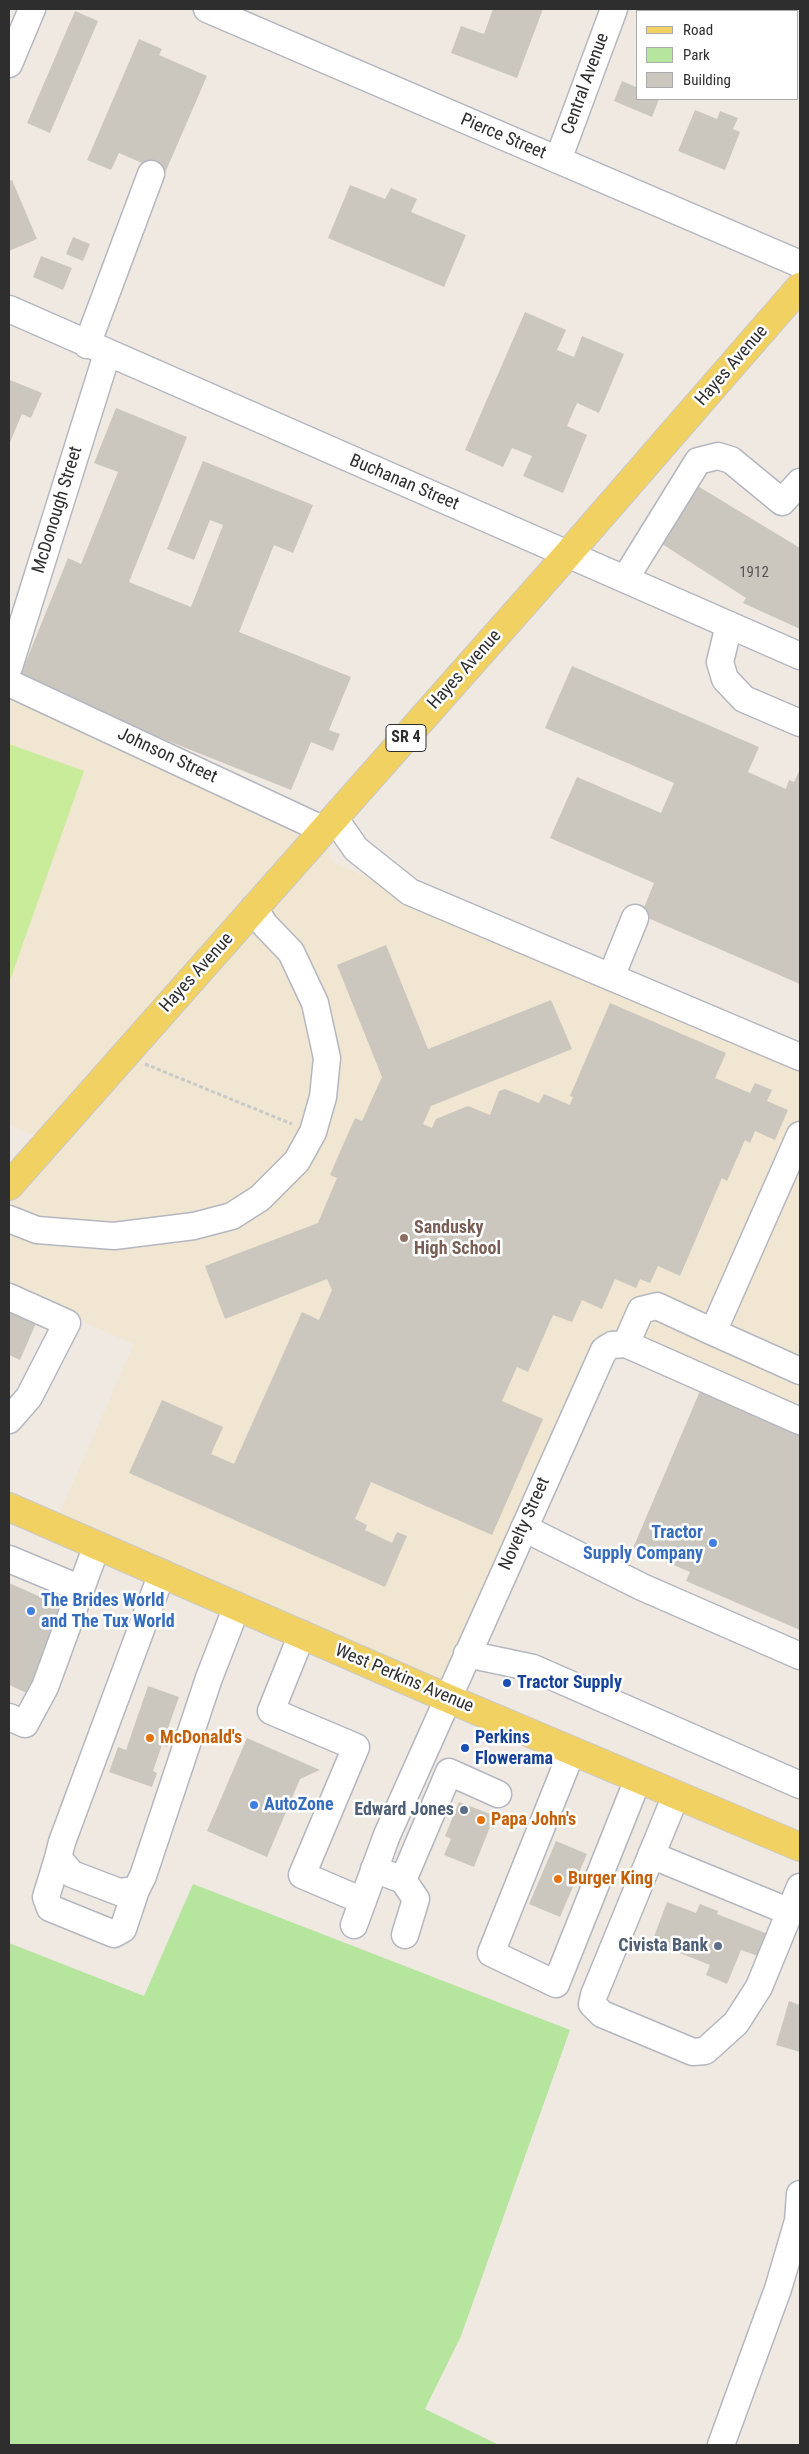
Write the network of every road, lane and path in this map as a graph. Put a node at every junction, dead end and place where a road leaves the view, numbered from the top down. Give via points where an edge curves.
1 (32, 9) edge
2 (207, 9) edge
3 (614, 9) edge
4 (9, 64) edge
5 (558, 160) junction
6 (151, 174) dead end
7 (800, 264) edge
8 (800, 287) edge
9 (9, 309) edge
10 (97, 349) junction
11 (800, 482) edge
12 (568, 554) junction
13 (625, 579) junction
14 (729, 625) junction
15 (800, 656) edge
16 (9, 667) edge
17 (9, 683) edge
18 (800, 723) edge
19 (329, 825) junction
20 (254, 908) junction
21 (635, 918) dead end
22 (611, 977) junction
23 (800, 1058) edge
24 (142, 1063) dead end
25 (313, 1132) junction
26 (800, 1135) edge
27 (9, 1186) edge
28 (9, 1219) edge
29 (9, 1297) edge
30 (713, 1332) junction
31 (615, 1347) junction
32 (800, 1371) edge
33 (19, 1392) edge
34 (9, 1420) edge
35 (800, 1421) edge
36 (9, 1507) edge
37 (524, 1528) junction
38 (97, 1545) junction
39 (9, 1559) edge
40 (162, 1573) junction
41 (81, 1588) junction
42 (237, 1606) junction
43 (302, 1634) junction
44 (466, 1654) junction
45 (800, 1656) edge
46 (447, 1698) junction
47 (9, 1717) edge
48 (572, 1750) junction
49 (638, 1778) junction
50 (800, 1785) edge
51 (498, 1794) dead end
52 (676, 1795) junction
53 (401, 1801) junction
54 (431, 1814) junction
55 (800, 1848) edge
56 (651, 1855) junction
57 (58, 1858) junction
58 (374, 1869) junction
59 (403, 1880) junction
60 (800, 1887) edge
61 (136, 1890) junction
62 (363, 1901) junction
63 (790, 1912) junction
64 (354, 1925) dead end
65 (405, 1935) dead end
66 (800, 2194) edge
67 (721, 2445) edge

1 - 4 street
2 - 5 street, Pierce Street
3 - 5 street, Central Avenue
5 - 7 street, Pierce Street
6 - 10 street, McDonough Street
8 - 12 main road, Hayes Avenue / SR 4
9 - 10 street, Buchanan Street
10 - 12 street, Buchanan Street
10 - 16 street, McDonough Street
11 - 13 street via 782,502 731,460 718,456 698,461
12 - 13 street, Buchanan Street
12 - 19 main road, Hayes Avenue / SR 4
13 - 14 street, Buchanan Street
14 - 15 street, Buchanan Street
14 - 18 street via 720,662 725,679 744,699
17 - 19 street, Johnson Street
19 - 20 main road, Hayes Avenue / SR 4
19 - 22 street via 410,892
20 - 25 street via 265,925 291,952 315,1003 327,1058 323,1097
20 - 27 main road, Hayes Avenue / SR 4
21 - 22 street
22 - 23 street
24 - 25 path
25 - 28 street via 297,1161 260,1198 232,1216 194,1226 114,1236 37,1230
26 - 30 street
29 - 33 street via 67,1323
30 - 31 street, Novelty Street via 657,1306 641,1310
30 - 32 street
31 - 35 street
31 - 37 street, Novelty Street
33 - 34 street
36 - 38 main road, West Perkins Avenue
37 - 44 street, Novelty Street
37 - 45 street via 642,1587
38 - 40 main road, West Perkins Avenue
38 - 41 street
39 - 41 street
40 - 42 main road, West Perkins Avenue
40 - 57 street
41 - 47 street via 45,1687 29,1717 24,1724
42 - 43 main road, West Perkins Avenue
42 - 61 street
43 - 46 main road, West Perkins Avenue
43 - 62 street via 271,1711 356,1747 302,1875
44 - 46 street, Novelty Street
44 - 50 street via 533,1668
46 - 48 main road, West Perkins Avenue
46 - 53 street, Novelty Street
48 - 49 main road, West Perkins Avenue
48 - 49 street via 491,1953 556,1984
49 - 52 main road, West Perkins Avenue
51 - 54 street via 449,1772
52 - 55 main road, West Perkins Avenue
52 - 56 street
53 - 54 street
53 - 58 street, Novelty Street
54 - 59 street
56 - 63 street
56 - 63 street via 592,2004 602,2014 693,2052 706,2051 736,2023 759,1987
57 - 61 street via 72,1874 119,1892
57 - 61 street via 46,1897 50,1908 114,1934 123,1929
58 - 59 street
58 - 62 street, Novelty Street
59 - 65 street via 416,1899
60 - 63 street
62 - 64 street, Novelty Street
66 - 67 street via 798,2221 778,2289

